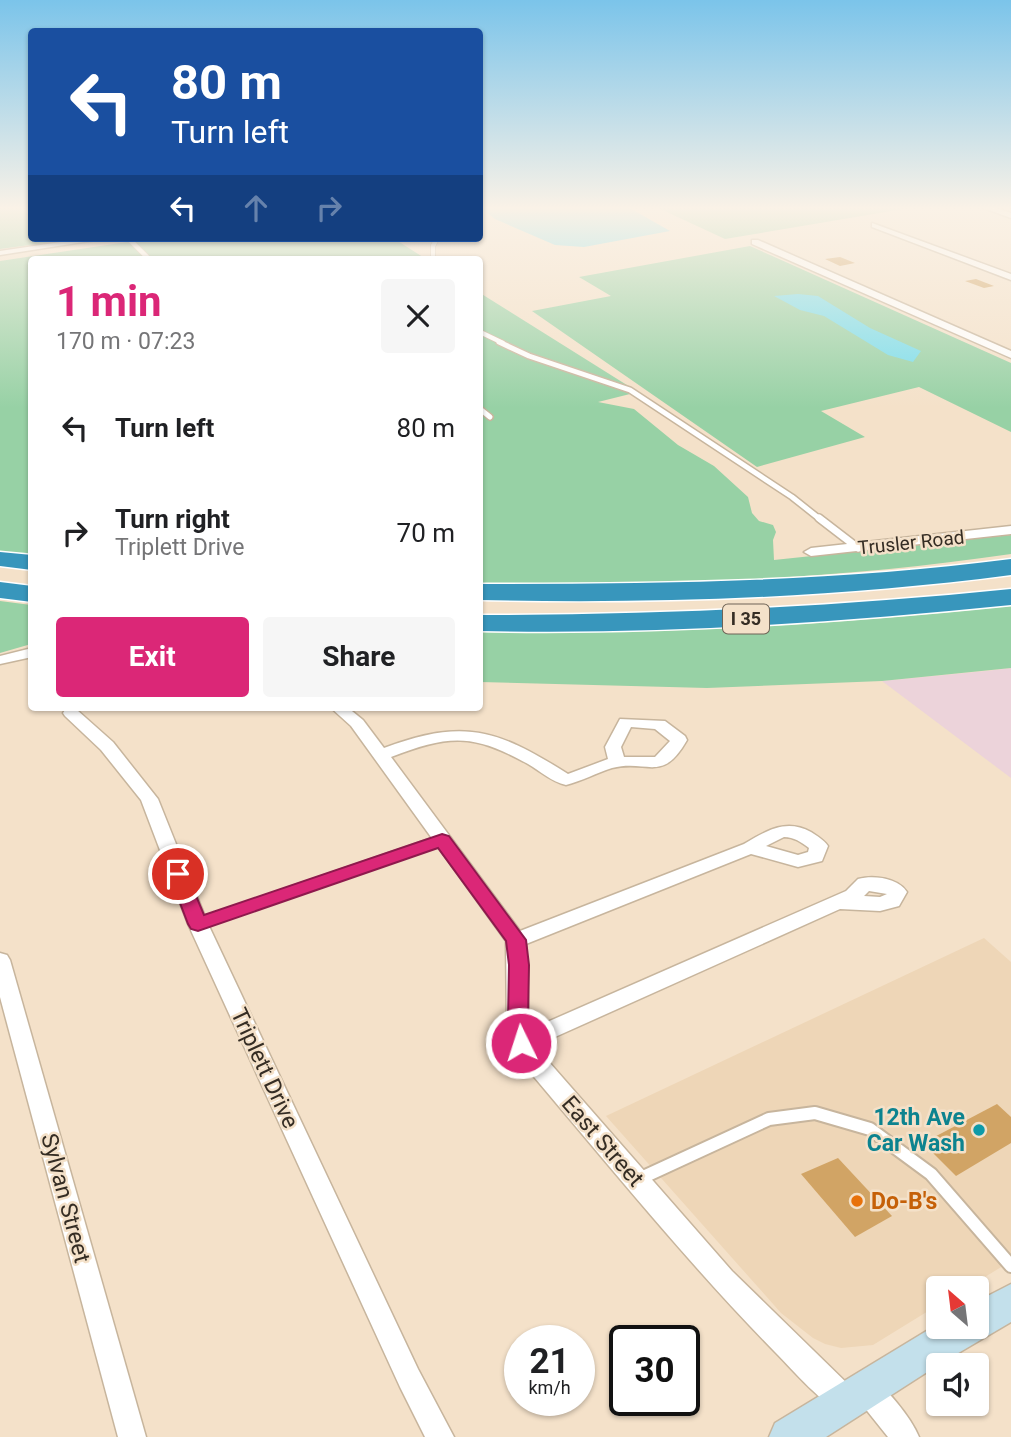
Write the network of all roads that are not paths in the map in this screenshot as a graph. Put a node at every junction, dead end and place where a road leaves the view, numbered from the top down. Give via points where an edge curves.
1 (828, 274) edge
2 (483, 333) edge
3 (1011, 355) edge
4 (483, 411) edge
5 (490, 417) dead end
6 (1011, 530) edge
7 (858, 548) junction
8 (811, 552) dead end
9 (0, 559) edge
10 (28, 563) edge
11 (1011, 567) edge
12 (0, 590) edge
13 (483, 592) edge
14 (28, 594) edge
15 (1011, 597) edge
16 (483, 623) edge
17 (28, 653) edge
18 (0, 660) edge
19 (343, 711) edge
20 (71, 713) dead end
21 (381, 755) junction
22 (617, 762) dead end
23 (442, 840) junction
24 (751, 848) dead end
25 (838, 902) dead end
26 (198, 924) junction
27 (516, 940) junction
28 (0, 960) edge
29 (521, 1043) junction
30 (637, 1181) junction
31 (1011, 1266) edge
32 (1011, 1302) edge
33 (989, 1315) edge
34 (949, 1339) edge
35 (857, 1395) junction
36 (132, 1437) edge
37 (440, 1437) edge
38 (789, 1437) edge
39 (905, 1437) edge

1 - 3 street
2 - 7 lane via 529,356 630,390 792,497
4 - 5 lane
6 - 7 street, Trusler Road
7 - 8 street, Trusler Road
9 - 10 highway
11 - 13 highway, I 35 via 684,592
12 - 14 highway
15 - 16 highway, I 35 via 713,621
17 - 18 street
19 - 21 street
20 - 26 street, Triplett Drive via 107,746 149,799
21 - 22 street via 444,734 490,740 566,780
21 - 23 street
23 - 26 lane
23 - 27 street
24 - 27 street
25 - 29 street
26 - 37 street, Triplett Drive
27 - 29 street
28 - 36 street, Sylvan Street
29 - 30 street, East Street
30 - 31 lane via 769,1119 816,1113 870,1129 930,1174
30 - 35 street, East Street via 797,1358
32 - 33 main road
34 - 35 main road
35 - 38 main road
35 - 39 street, East Street

